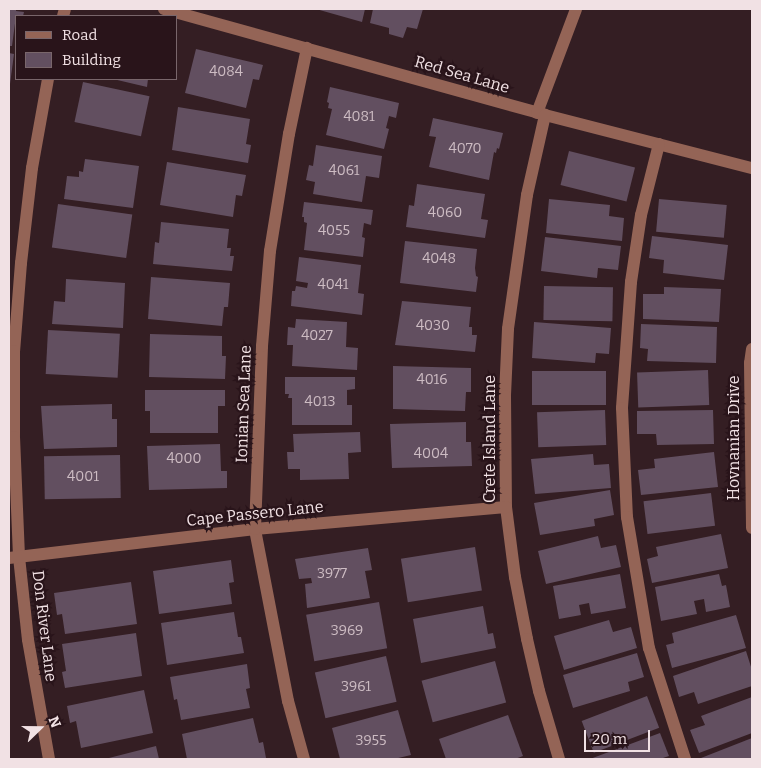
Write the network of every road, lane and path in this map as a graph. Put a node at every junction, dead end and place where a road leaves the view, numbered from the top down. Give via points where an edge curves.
1 (164, 9) edge
2 (576, 9) edge
3 (307, 48) junction
4 (48, 80) edge
5 (541, 114) junction
6 (659, 144) junction
7 (752, 168) edge
8 (752, 349) edge
9 (506, 507) junction
10 (752, 528) edge
11 (255, 529) junction
12 (14, 558) edge
13 (49, 759) edge
14 (304, 759) edge
15 (559, 759) edge
16 (685, 759) edge

1 - 3 street, Red Sea Lane
2 - 5 street, Crete Island Lane
3 - 5 street, Red Sea Lane
3 - 11 street, Ionian Sea Lane via 270,251 262,346
4 - 12 street, Don River Lane via 32,168 14,351
5 - 6 street, Red Sea Lane
5 - 9 street, Crete Island Lane via 508,329
6 - 7 street, Red Sea Lane
6 - 16 street via 641,215 631,282 622,408 627,517 649,648
8 - 10 street, Hovnanian Drive
9 - 11 street, Cape Passero Lane
9 - 15 street, Crete Island Lane via 527,639 538,691
11 - 12 street, Cape Passero Lane
11 - 14 street, Ionian Sea Lane via 288,701
12 - 13 street, Don River Lane

